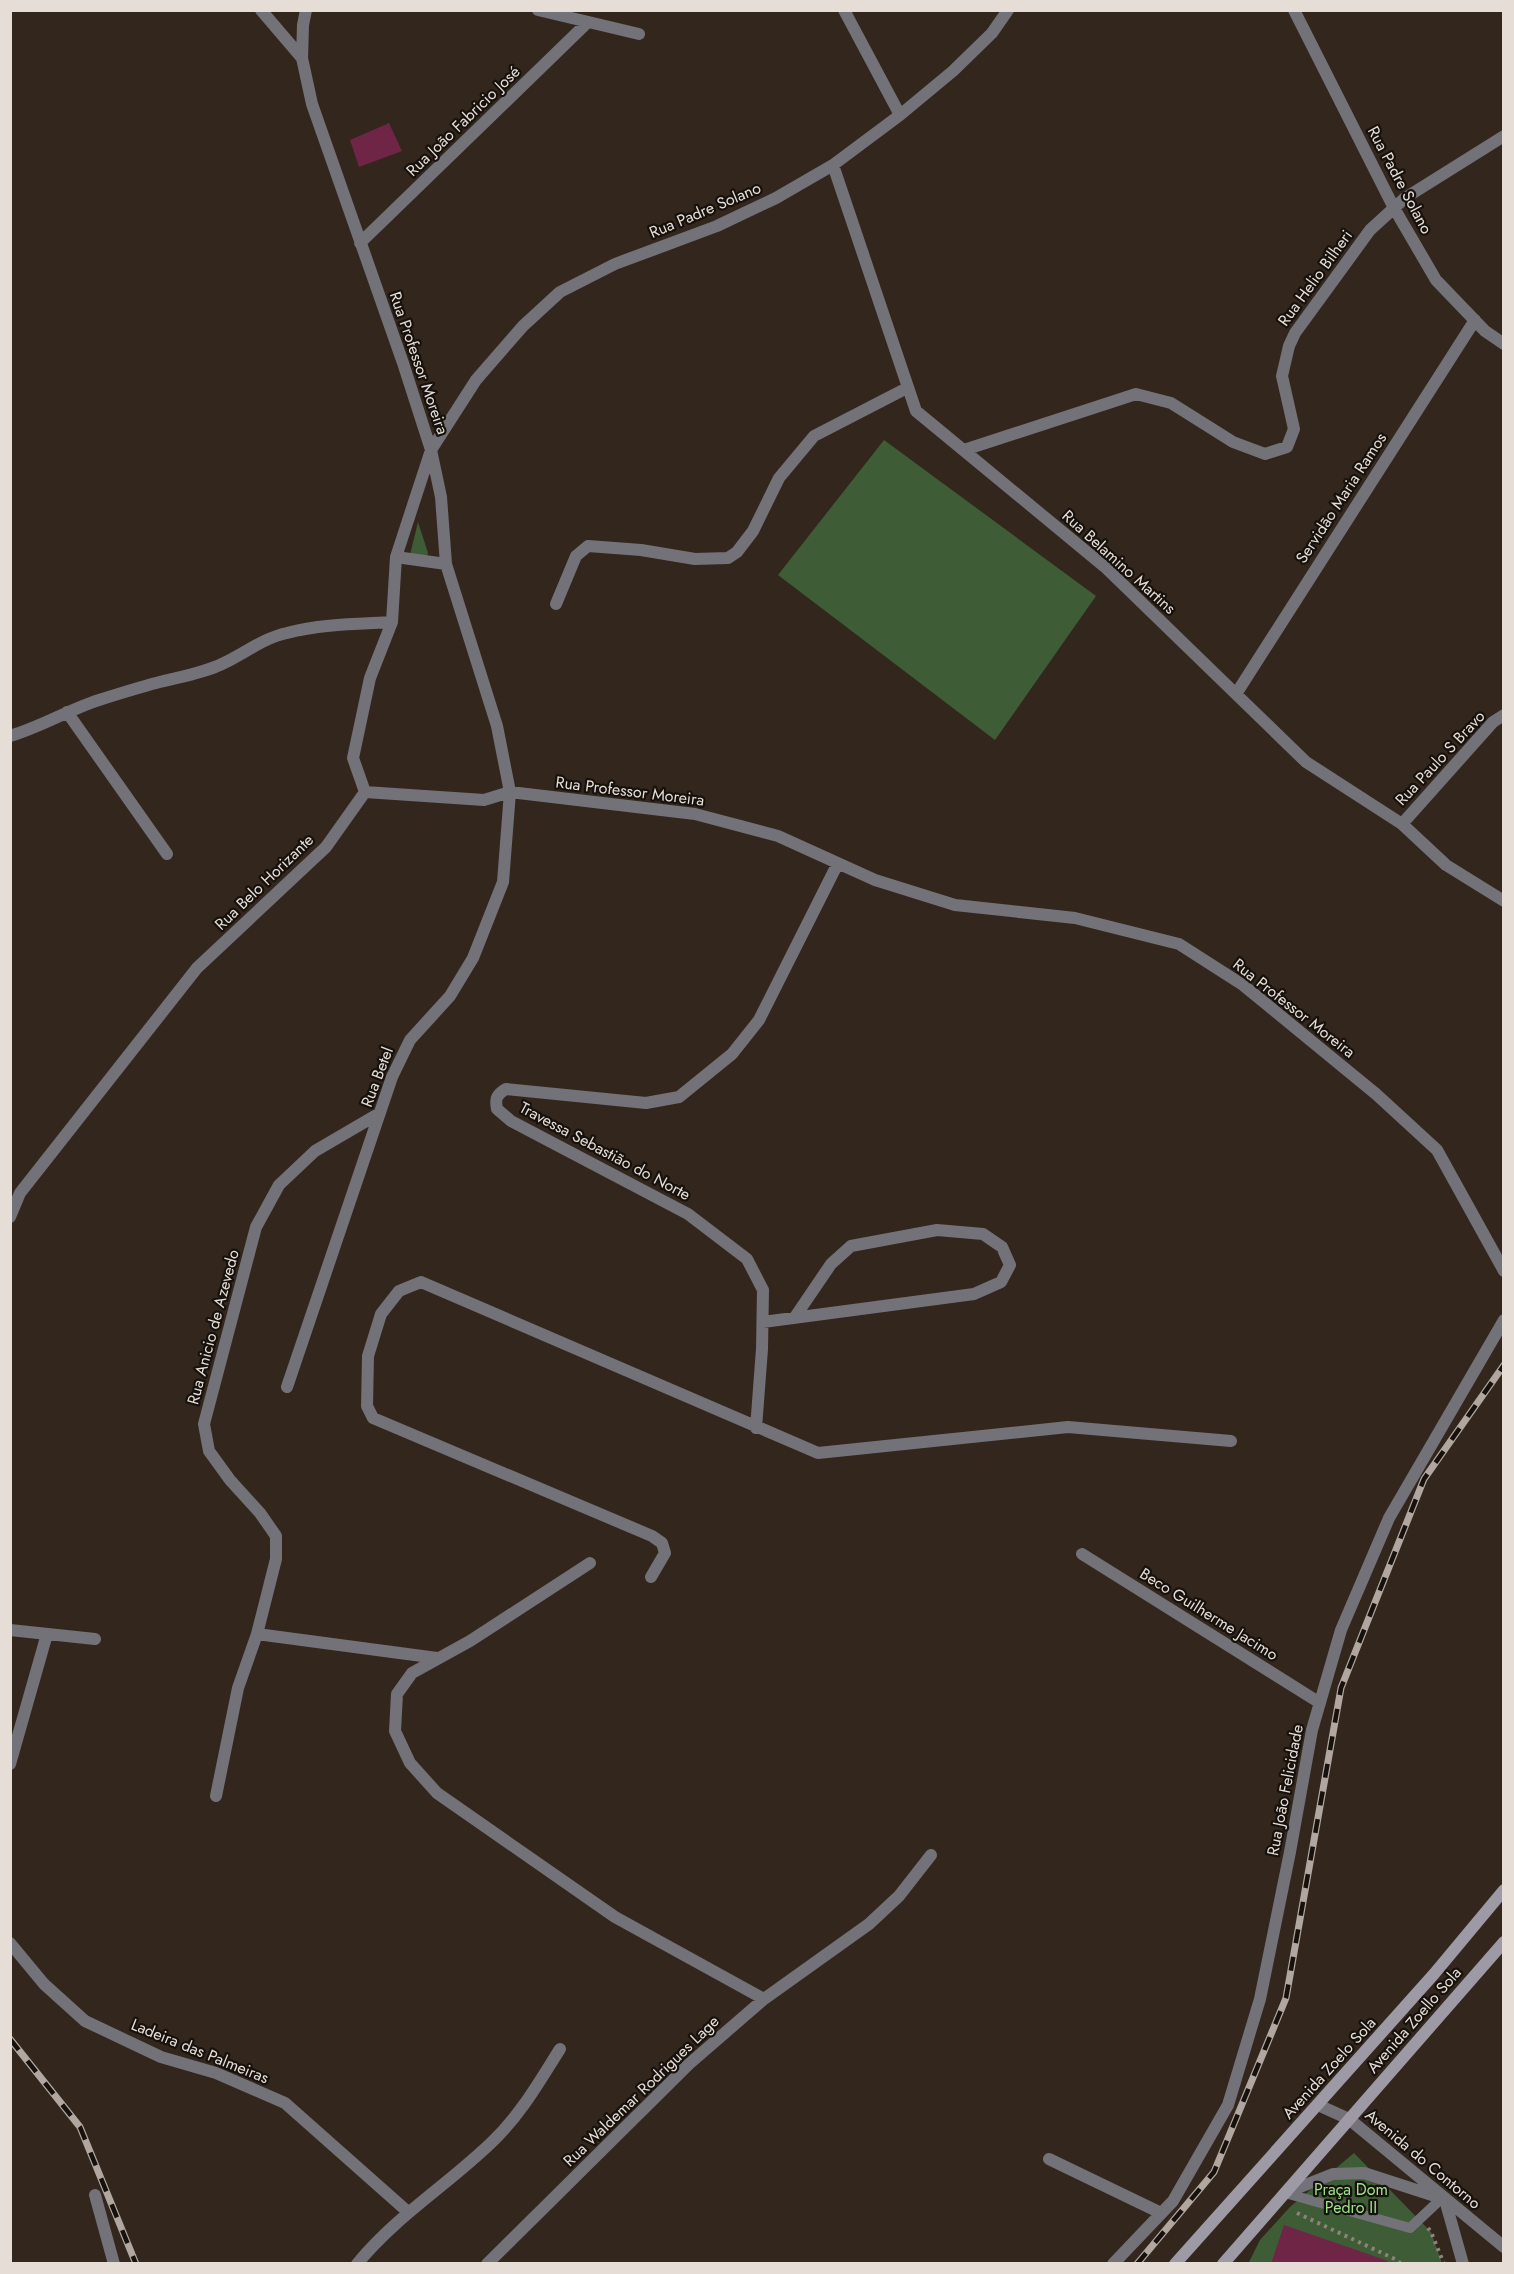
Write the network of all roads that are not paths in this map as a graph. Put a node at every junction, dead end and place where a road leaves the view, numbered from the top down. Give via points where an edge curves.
1 (261, 10) edge
2 (306, 10) edge
3 (538, 10) edge
4 (844, 10) edge
5 (1008, 10) edge
6 (1294, 10) edge
7 (588, 22) junction
8 (639, 34) dead end
9 (302, 58) junction
10 (900, 115) junction
11 (1503, 136) edge
12 (833, 165) junction
13 (1394, 208) junction
14 (360, 243) junction
15 (1475, 320) junction
16 (1503, 344) edge
17 (907, 388) junction
18 (431, 450) junction
19 (964, 450) junction
20 (396, 557) junction
21 (446, 564) junction
22 (556, 604) dead end
23 (392, 622) junction
24 (1236, 694) junction
25 (67, 712) junction
26 (1503, 715) edge
27 (10, 736) edge
28 (365, 792) junction
29 (510, 792) junction
30 (1402, 824) junction
31 (167, 854) dead end
32 (838, 863) junction
33 (1503, 901) edge
34 (380, 1113) junction
35 (10, 1217) edge
36 (1503, 1271) edge
37 (795, 1317) junction
38 (1503, 1320) edge
39 (763, 1322) junction
40 (287, 1387) dead end
41 (756, 1428) junction
42 (1231, 1441) dead end
43 (1082, 1554) dead end
44 (590, 1563) dead end
45 (651, 1577) dead end
46 (10, 1630) edge
47 (47, 1634) junction
48 (257, 1634) junction
49 (95, 1639) dead end
50 (437, 1658) junction
51 (1320, 1703) junction
52 (10, 1764) edge
53 (216, 1796) dead end
54 (931, 1855) dead end
55 (1503, 1890) edge
56 (1503, 1942) edge
57 (10, 1943) edge
58 (764, 2000) junction
59 (560, 2049) dead end
60 (1318, 2105) junction
61 (1349, 2119) junction
62 (1049, 2159) dead end
63 (1285, 2193) junction
64 (95, 2195) dead end
65 (1444, 2199) junction
66 (408, 2212) junction
67 (1161, 2213) junction
68 (1503, 2247) edge
69 (114, 2264) edge
70 (357, 2264) edge
71 (487, 2264) edge
72 (1113, 2264) edge
73 (1175, 2264) edge
74 (1223, 2264) edge
75 (1463, 2264) edge

1 - 9 street
2 - 9 street, Rua Professor Moreira
3 - 7 street
4 - 10 street
5 - 10 street, Rua Padre Solano via 992,33
6 - 13 street, Rua Padre Solano
7 - 8 street
7 - 14 street, Rua João Fabricio José
9 - 14 street, Rua Professor Moreira via 312,104
10 - 12 street, Rua Padre Solano
11 - 13 street, Rua Helio Bilheri
12 - 17 street, Rua Belamino Martins
12 - 18 street, Rua Padre Solano via 736,217 615,264 560,292 522,326 476,380
13 - 15 street, Rua Padre Solano via 1436,280
13 - 19 street, Rua Helio Bilheri via 1370,230 1289,346 1282,376 1294,429 1287,447 1265,454 1233,442 1171,403 1136,394
14 - 18 street, Rua Professor Moreira
15 - 16 street, Rua Padre Solano
15 - 24 street, Servidão Maria Ramos
17 - 19 street, Rua Belamino Martins via 916,411
17 - 22 street via 814,436 779,478 753,531 732,555 695,559 588,546 576,556
18 - 20 street
18 - 21 street, Rua Professor Moreira via 441,497
19 - 24 street, Rua Belamino Martins via 1105,567
20 - 21 street
20 - 23 street
21 - 29 street, Rua Professor Moreira via 497,726
23 - 25 street via 313,627 285,633 221,664
23 - 28 street via 370,678 353,758
24 - 30 street, Rua Belamino Martins via 1306,762
25 - 27 street via 35,729
25 - 31 street
26 - 30 street, Rua Paulo S Bravo
28 - 29 street via 484,800
28 - 35 street, Rua Belo Horizante via 326,847 197,968 20,1192
29 - 32 street, Rua Professor Moreira via 695,814 778,836
29 - 34 street, Rua Betel via 503,882 473,958 450,996 410,1040
30 - 33 street, Rua Belamino Martins via 1446,865
32 - 36 street, Rua Professor Moreira via 875,880 955,905 1075,918 1179,944 1243,985 1376,1094 1437,1150
32 - 39 street, Travessa Sebastião do Norte via 759,1020 732,1054 679,1097 646,1103 506,1089 495,1100 497,1109 512,1120 688,1214 747,1259 763,1290
34 - 40 street, Rua Betel
34 - 48 street, Rua Anicio de Azevedo via 315,1151 279,1185 256,1227 204,1424 209,1451 276,1536 276,1559
37 - 37 street via 974,1294 1001,1282 1010,1264 1002,1247 983,1234 937,1230 851,1246 831,1264
37 - 39 street
38 - 51 street, Rua João Felicidade via 1389,1518 1341,1629
39 - 41 street, Travessa Sebastião do Norte
41 - 42 street via 818,1453 1068,1426
41 - 45 street via 693,1397 421,1282 399,1291 381,1314 368,1356 367,1406 373,1418 652,1536 662,1543 665,1553
43 - 51 street, Beco Guilherme Jacimo
44 - 50 street
46 - 47 street
47 - 49 street
47 - 52 street
48 - 50 street
48 - 53 street, Rua Anicio de Azevedo via 238,1688
50 - 58 street via 412,1673 397,1694 395,1731 410,1763 437,1793 615,1917
51 - 67 street, Rua João Felicidade via 1260,1999 1228,2105 1173,2201
54 - 58 street, Rua Waldemar Rodrigues Lage via 899,1896 869,1924
55 - 60 main road, Avenida Zoelo Sola
56 - 61 main road, Avenida Zoello Sola
57 - 66 street, Ladeira das Palmeiras via 44,1984 85,2021 161,2057 216,2073 285,2103
58 - 71 street, Rua Waldemar Rodrigues Lage via 689,2064
59 - 66 street via 526,2104 492,2141
60 - 61 street, Avenida do Contorno
60 - 73 main road, Avenida Zoelo Sola
61 - 63 main road
61 - 65 street, Avenida do Contorno
62 - 67 street
63 - 65 street via 1333,2174 1364,2173
63 - 65 lane via 1410,2228
63 - 74 main road
64 - 69 street
65 - 68 street, Avenida do Contorno
65 - 75 street
66 - 70 street
67 - 72 street, Rua João Felicidade

